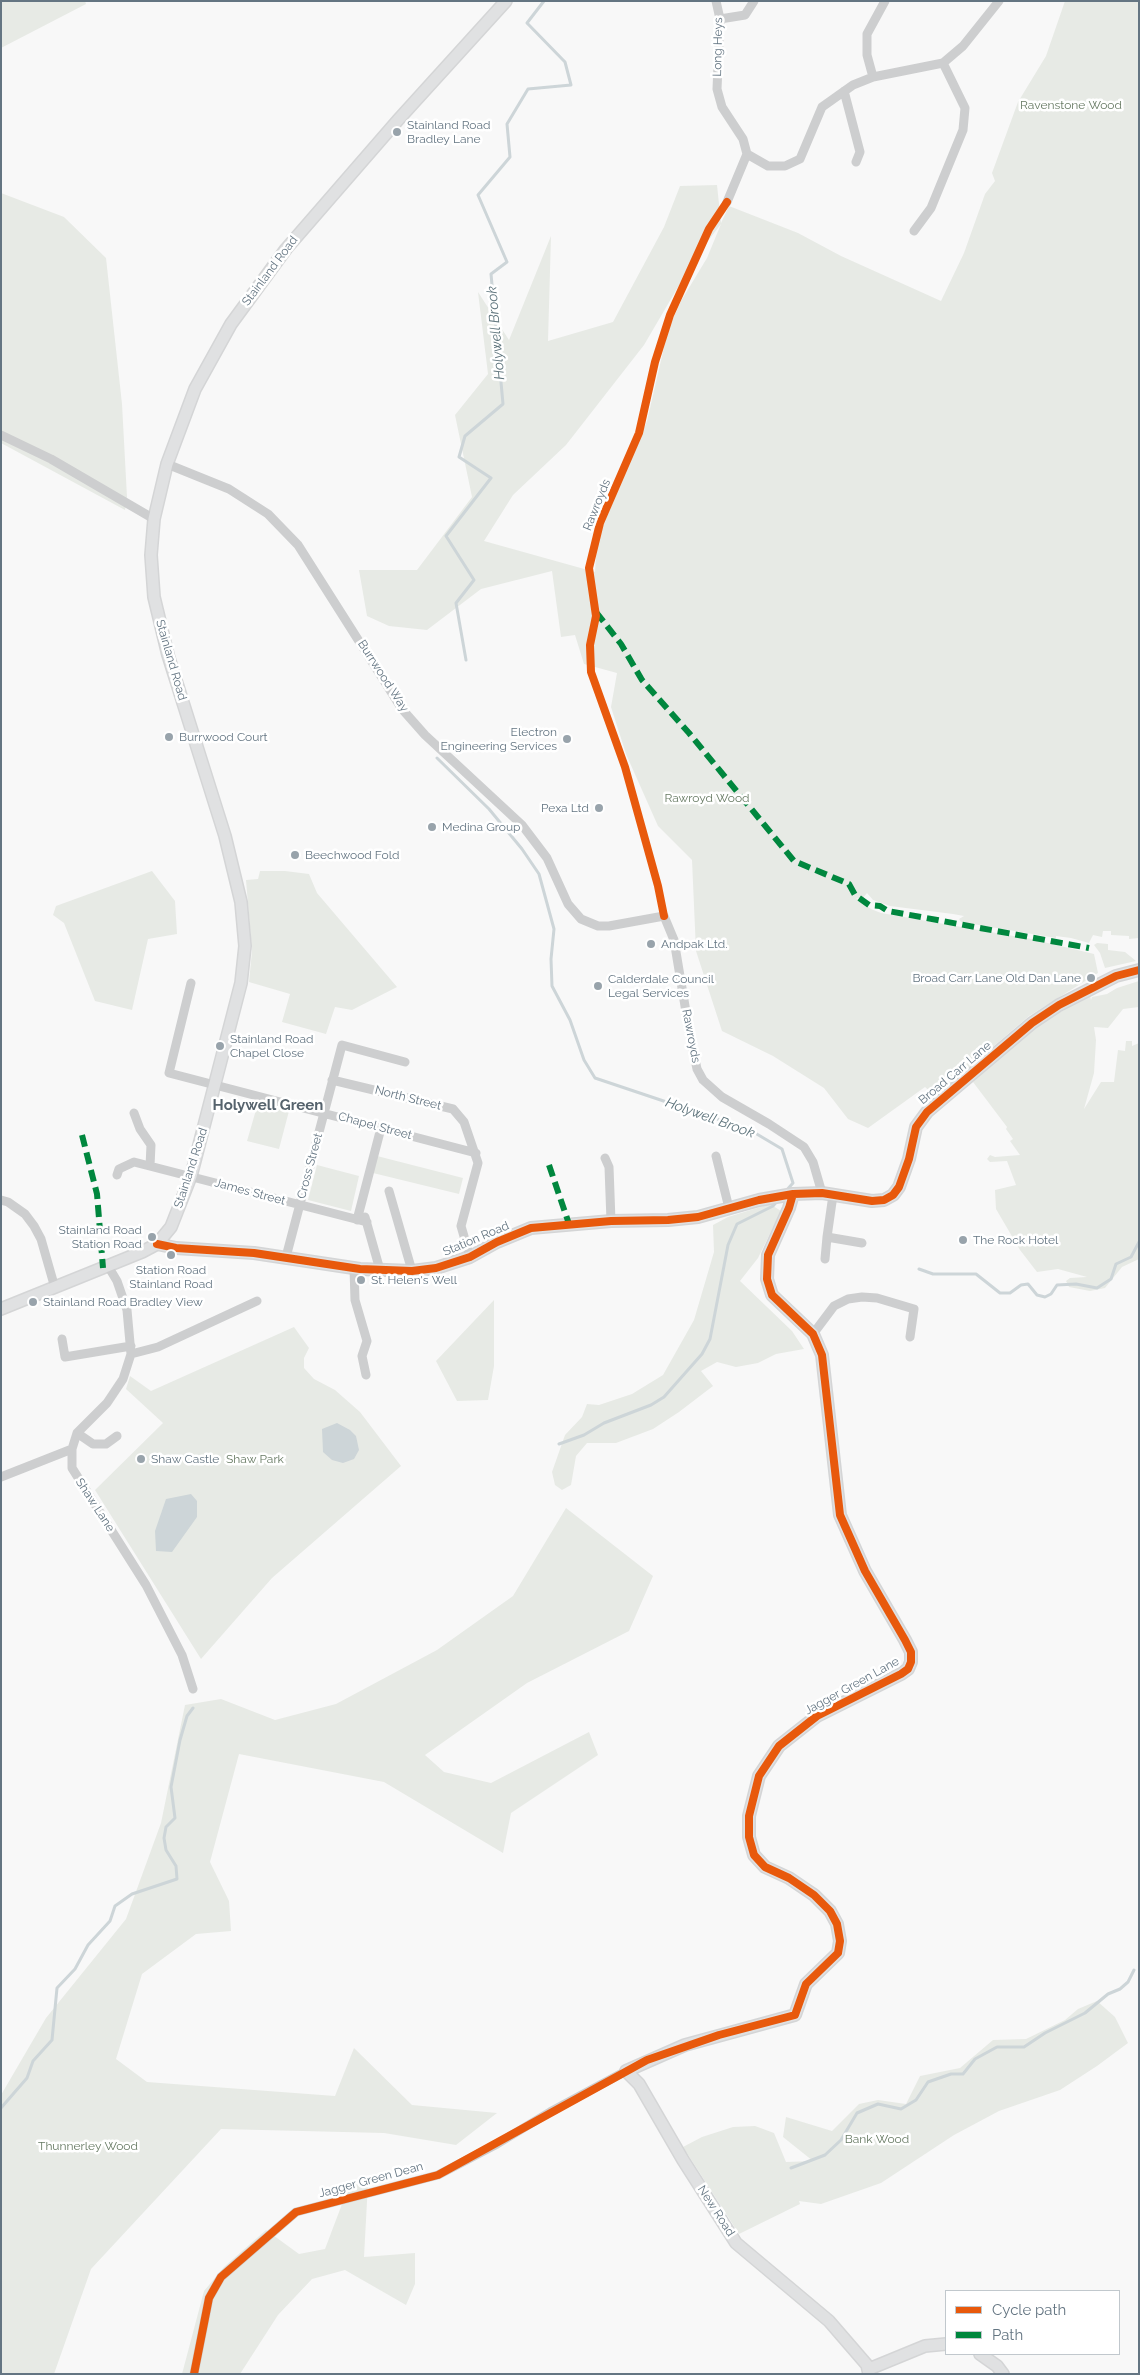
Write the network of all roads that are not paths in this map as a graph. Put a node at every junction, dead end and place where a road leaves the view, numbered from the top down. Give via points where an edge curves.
1 (506, 1) edge
2 (716, 1) edge
3 (754, 1) edge
4 (885, 1) edge
5 (999, 1) edge
6 (720, 19) junction
7 (943, 63) junction
8 (873, 77) junction
9 (844, 91) junction
10 (747, 154) junction
11 (856, 162) dead end
12 (727, 202) dead end
13 (914, 231) dead end
14 (1, 435) edge
15 (167, 464) junction
16 (154, 519) junction
17 (664, 916) joint
18 (1139, 970) edge
19 (191, 983) dead end
20 (405, 1062) dead end
21 (332, 1080) junction
22 (216, 1085) junction
23 (134, 1113) dead end
24 (324, 1113) junction
25 (381, 1128) junction
26 (476, 1153) junction
27 (716, 1156) dead end
28 (605, 1158) dead end
29 (150, 1166) junction
30 (117, 1176) dead end
31 (191, 1176) junction
32 (389, 1191) dead end
33 (792, 1194) junction
34 (827, 1194) junction
35 (773, 1197) joint
36 (1, 1200) edge
37 (300, 1205) junction
38 (729, 1208) junction
39 (362, 1221) junction
40 (612, 1221) junction
41 (827, 1237) junction
42 (862, 1243) dead end
43 (157, 1244) junction
44 (286, 1257) junction
45 (470, 1257) junction
46 (825, 1259) dead end
47 (108, 1266) junction
48 (354, 1268) junction
49 (380, 1270) junction
50 (412, 1271) junction
51 (55, 1288) junction
52 (257, 1301) dead end
53 (1, 1309) edge
54 (813, 1334) junction
55 (910, 1337) dead end
56 (62, 1339) dead end
57 (131, 1350) junction
58 (366, 1375) dead end
59 (78, 1433) junction
60 (117, 1436) dead end
61 (72, 1448) junction
62 (1, 1477) edge
63 (193, 1689) dead end
64 (626, 2071) junction
65 (945, 2344) edge
66 (981, 2355) edge
67 (869, 2372) edge
68 (194, 2374) edge
69 (1003, 2374) edge

1 - 15 street, Stainland Road via 286,249 231,324 195,389
2 - 6 street, Long Heys
3 - 6 street via 745,15
4 - 8 street via 867,34 867,55
5 - 7 street via 963,46
6 - 10 street, Long Heys via 717,89 722,107 743,139
7 - 8 street
7 - 13 street via 965,108 963,130 931,208
8 - 9 street
9 - 10 street via 822,107 800,159 785,166 768,166
9 - 11 street via 860,152
10 - 12 street
14 - 16 street via 51,459
15 - 16 street, Stainland Road
15 - 17 street, Burrwood Way via 229,489 268,514 298,545 402,709 522,825 547,858 568,904 581,919 598,926 609,926
16 - 22 street, Stainland Road via 150,555 154,597 171,664 225,836 241,902 245,946 241,983
17 - 34 street, Rawroyds via 674,940 689,1030 703,1080 722,1097 804,1147
18 - 34 street, Broad Carr Lane via 1116,976 1032,1023 927,1112 918,1124 902,1181 893,1195 872,1202
19 - 22 street, Chapel Street via 169,1073
20 - 21 street, Cross Street via 342,1045
21 - 24 street, Cross Street
21 - 26 street, North Street via 453,1109 464,1122
22 - 24 street, Chapel Street
22 - 31 street, Stainland Road
23 - 29 street via 151,1145
24 - 25 street, Chapel Street
24 - 37 street, Cross Street
25 - 26 street, Chapel Street
25 - 39 street via 361,1204
26 - 45 street, North Street via 478,1163 461,1226
27 - 38 street
28 - 40 street via 609,1167
29 - 30 street, James Street via 134,1162 119,1169
29 - 31 street, James Street
31 - 37 street, James Street
31 - 43 street, Stainland Road via 171,1227
32 - 50 street
33 - 34 street, Broad Carr Lane
33 - 35 street, Broad Carr Lane
33 - 54 street, Jagger Green Lane via 768,1255 767,1279 772,1295
34 - 41 street
35 - 38 street, Station Road
36 - 51 street via 25,1214 34,1226
37 - 39 street, James Street
37 - 44 street, Cross Street
38 - 40 street, Station Road via 698,1217
39 - 49 street
40 - 45 street, Station Road via 531,1228
41 - 42 street
41 - 46 street
43 - 44 street, Station Road via 178,1249
43 - 47 street, Stainland Road
44 - 48 street, Station Road
45 - 50 street, Station Road via 436,1268
47 - 51 street, Stainland Road
47 - 57 street, Shaw Lane via 127,1310
48 - 49 street, Station Road
48 - 58 street via 355,1300 367,1341 362,1356
49 - 50 street, Station Road
51 - 53 street, Stainland Road
52 - 57 street via 158,1347
54 - 55 street via 834,1306 862,1297 914,1309
54 - 64 street, Jagger Green Lane via 822,1355 840,1515 865,1571 911,1652 908,1669 901,1674 817,1716 779,1746 759,1776 749,1816 749,1837 754,1855 765,1867 790,1878 814,1895 830,1911 837,1924 838,1953 806,1984 795,2015 685,2045
56 - 57 street via 65,1357
57 - 59 street, Shaw Lane via 123,1379 107,1403
59 - 60 street via 94,1444 106,1444
59 - 61 street, Shaw Lane
61 - 62 street
61 - 63 street, Shaw Lane via 72,1468 155,1602 182,1655
64 - 67 street, New Road via 640,2084 736,2243 829,2321
64 - 68 street, Jagger Green Dean via 438,2175 296,2212 220,2277 209,2298
65 - 67 street via 919,2348
66 - 69 street

